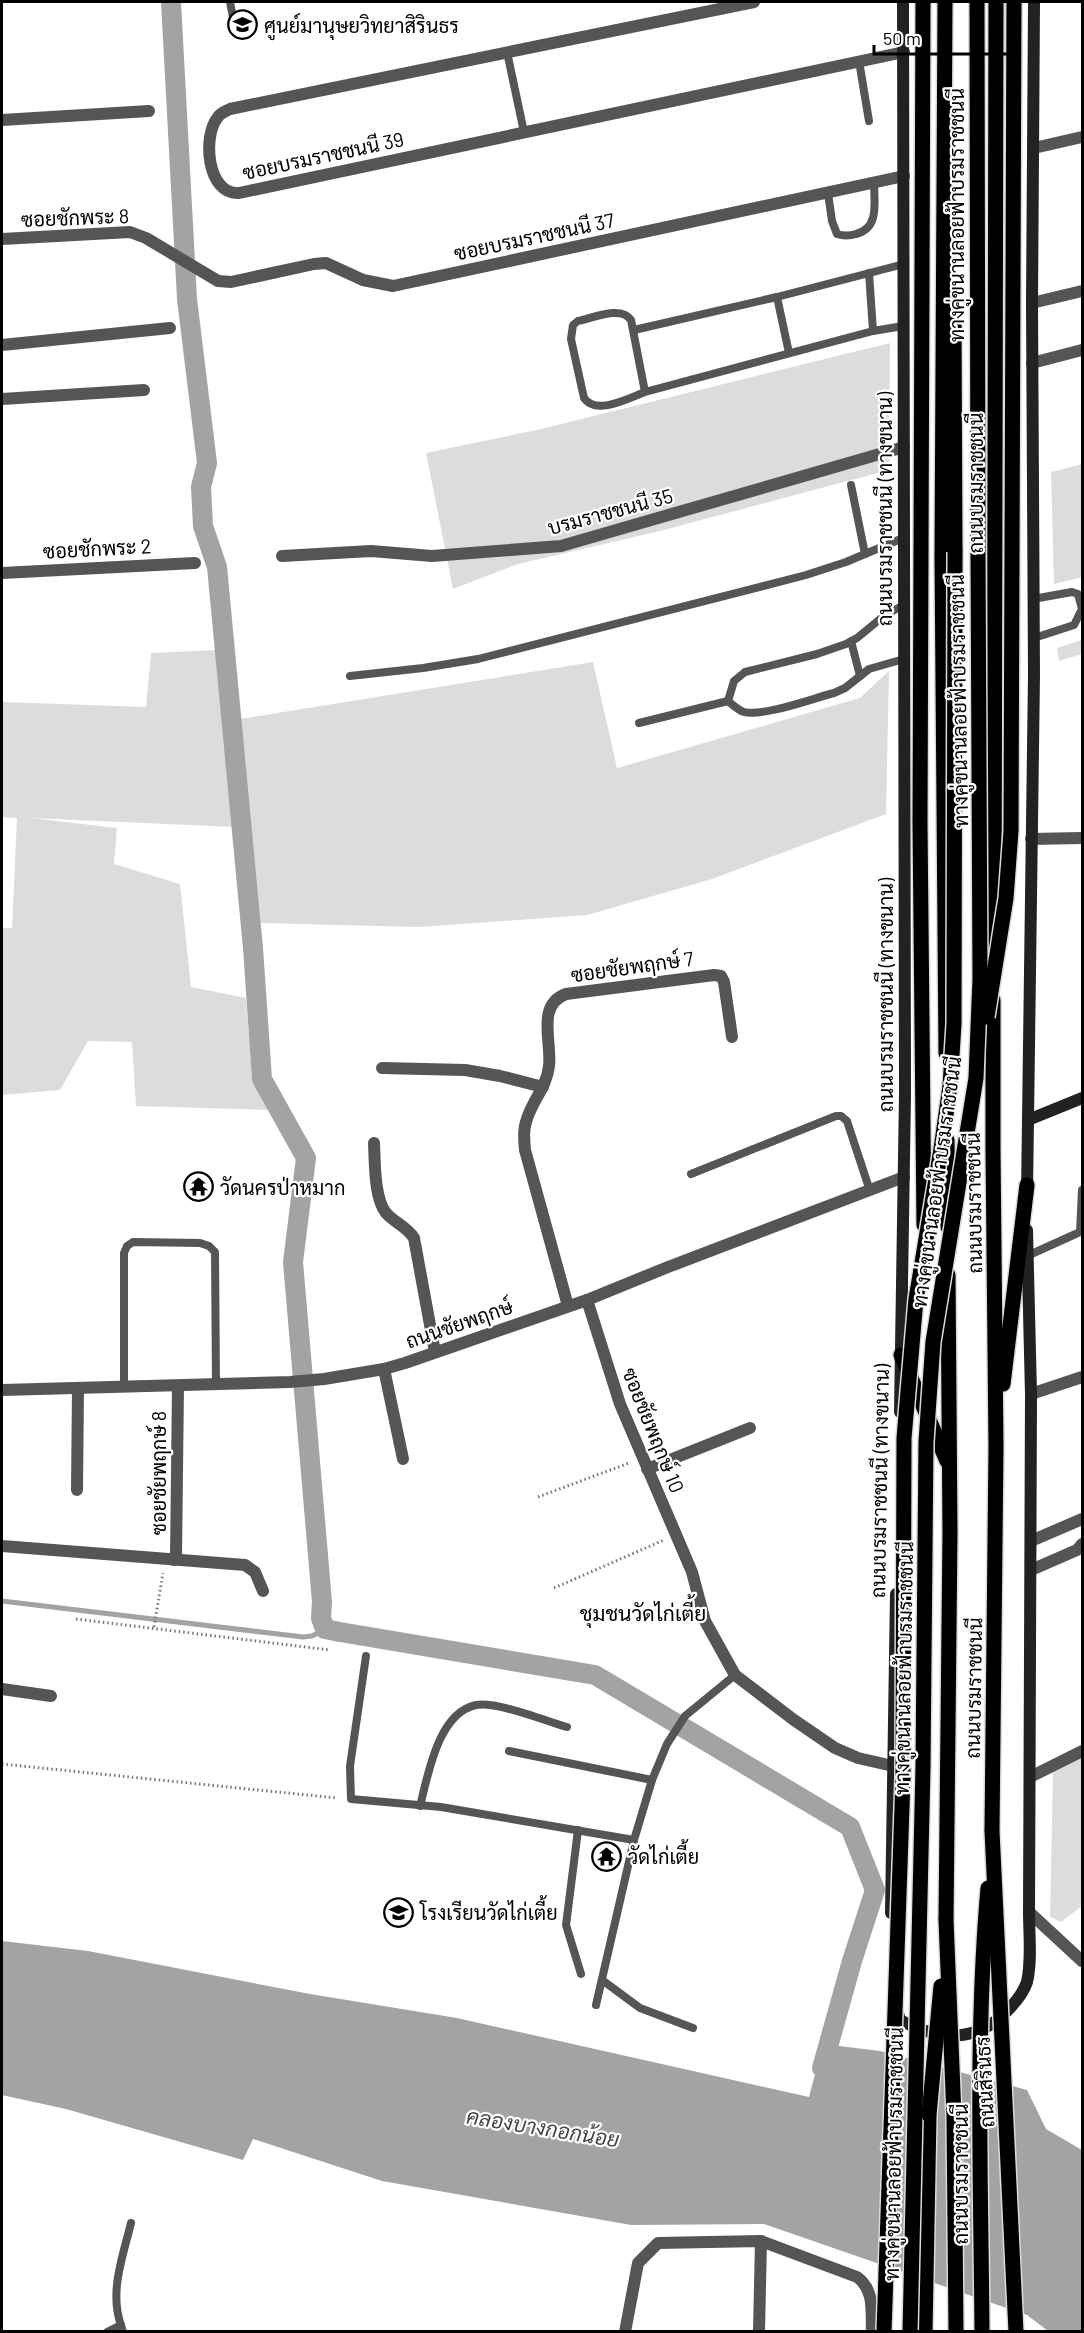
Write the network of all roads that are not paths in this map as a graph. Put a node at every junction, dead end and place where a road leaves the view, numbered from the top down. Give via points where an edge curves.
1 (230, 2) edge
2 (754, 2) edge
3 (903, 2) edge
4 (923, 2) edge
5 (945, 2) edge
6 (953, 2) edge
7 (977, 2) edge
8 (996, 2) edge
9 (1014, 2) edge
10 (1034, 2) edge
11 (235, 28) dead end
12 (507, 52) junction
13 (904, 52) junction
14 (859, 61) junction
15 (149, 111) dead end
16 (2, 120) edge
17 (869, 121) dead end
18 (524, 132) junction
19 (1083, 137) edge
20 (1034, 148) junction
21 (904, 176) junction
22 (874, 182) junction
23 (828, 193) junction
24 (2, 239) edge
25 (180, 258) joint
26 (904, 264) junction
27 (869, 273) junction
28 (1083, 291) edge
29 (777, 297) junction
30 (1032, 303) junction
31 (903, 326) junction
32 (170, 328) dead end
33 (633, 330) junction
34 (873, 331) junction
35 (2, 345) edge
36 (1083, 350) edge
37 (789, 353) junction
38 (1032, 363) junction
39 (144, 390) dead end
40 (645, 392) junction
41 (2, 399) edge
42 (904, 447) junction
43 (851, 485) dead end
44 (903, 538) junction
45 (866, 554) junction
46 (282, 556) dead end
47 (195, 563) dead end
48 (2, 573) edge
49 (1033, 599) junction
50 (904, 605) junction
51 (1034, 639) junction
52 (851, 641) junction
53 (904, 659) junction
54 (350, 676) dead end
55 (860, 676) junction
56 (728, 701) junction
57 (639, 723) dead end
58 (1083, 838) edge
59 (1031, 839) junction
60 (732, 1037) dead end
61 (382, 1068) dead end
62 (976, 1078) junction
63 (543, 1087) junction
64 (1083, 1098) edge
65 (1028, 1120) junction
66 (374, 1143) dead end
67 (691, 1174) dead end
68 (904, 1178) junction
69 (1027, 1185) junction
70 (1083, 1190) edge
71 (870, 1191) junction
72 (924, 1240) junction
73 (1028, 1256) junction
74 (587, 1300) junction
75 (568, 1306) junction
76 (435, 1352) junction
77 (901, 1355) junction
78 (384, 1369) junction
79 (1083, 1377) edge
80 (216, 1385) junction
81 (178, 1386) junction
82 (124, 1387) junction
83 (78, 1388) junction
84 (2, 1390) edge
85 (1031, 1394) junction
86 (750, 1428) dead end
87 (996, 1447) junction
88 (403, 1459) dead end
89 (645, 1463) junction
90 (950, 1467) junction
91 (77, 1490) dead end
92 (1083, 1519) edge
93 (1031, 1541) junction
94 (1083, 1544) edge
95 (2, 1546) edge
96 (169, 1560) junction
97 (1031, 1570) junction
98 (263, 1591) dead end
99 (366, 1656) dead end
100 (735, 1675) junction
101 (2, 1689) edge
102 (51, 1696) dead end
103 (567, 1727) dead end
104 (510, 1751) dead end
105 (1083, 1751) edge
106 (893, 1766) junction
107 (1030, 1777) junction
108 (652, 1780) junction
109 (420, 1806) junction
110 (578, 1830) junction
111 (992, 1831) junction
112 (634, 1840) junction
113 (1029, 1912) junction
114 (946, 1920) junction
115 (1083, 1961) edge
116 (581, 1974) dead end
117 (602, 1980) junction
118 (596, 2005) dead end
119 (693, 2028) dead end
120 (131, 2223) dead end
121 (761, 2241) junction
122 (122, 2328) edge
123 (107, 2331) edge
124 (624, 2331) edge
125 (759, 2331) edge
126 (873, 2331) edge
127 (885, 2331) edge
128 (910, 2331) edge
129 (925, 2331) edge
130 (956, 2331) edge
131 (982, 2331) edge
132 (1016, 2331) edge

1 - 11 lane
2 - 12 street, ซอยบรมราชชนนี 39
3 - 13 main road, ถนนบรมราชชนนี (ทางขนาน)
4 - 72 main road, bridge via 920,824
5 - 90 main road, ถนนบรมราชชนนี via 942,557
6 - 72 main road, ทางคู่ขนานลอยฟ้าบรมราชชนนี, bridge via 954,1024 950,1086
7 - 62 main road, ทางคู่ขนานลอยฟ้าบรมราชชนนี, bridge via 981,887
8 - 87 main road, ถนนบรมราชชนนี
9 - 62 main road, bridge via 1011,831 1006,898
10 - 20 main road
12 - 18 lane
12 - 18 street, ซอยบรมราชชนนี 39 via 230,109 218,116 211,130 212,170 225,190 239,193
13 - 14 street, ซอยบรมราชชนนี 39
13 - 21 main road, ถนนบรมราชชนนี (ทางขนาน)
14 - 17 lane
14 - 18 street, ซอยบรมราชชนนี 39
15 - 16 street
19 - 20 street
20 - 30 main road
21 - 22 street, ซอยบรมราชชนนี 37
21 - 26 main road, ถนนบรมราชชนนี (ทางขนาน)
22 - 23 street, ซอยบรมราชชนนี 37
22 - 23 lane via 873,222 868,230 856,234 837,234
23 - 25 street, ซอยบรมราชชนนี 37 via 393,286 363,280 326,263 231,282 218,281
24 - 25 street, ซอยชักพระ 8 via 130,232
26 - 27 lane
26 - 31 main road, ถนนบรมราชชนนี (ทางขนาน)
27 - 29 lane
27 - 34 lane
28 - 30 street
29 - 33 lane
29 - 37 lane
30 - 38 main road
31 - 34 lane
31 - 42 main road, ถนนบรมราชชนนี (ทางขนาน)
32 - 35 street
33 - 40 lane
33 - 40 lane via 628,315 617,312 578,321 571,339 588,404 610,404
34 - 37 lane
36 - 38 street
37 - 40 lane
38 - 49 main road
39 - 41 street
42 - 44 main road, ถนนบรมราชชนนี (ทางขนาน)
42 - 46 street, บรมราชชนนี 35 via 561,546 432,556 371,551
43 - 45 lane
44 - 45 lane
44 - 50 main road, ถนนบรมราชชนนี (ทางขนาน)
45 - 54 lane via 806,575 478,659
47 - 48 street, ซอยชักพระ 2
49 - 51 main road
49 - 51 lane via 1072,591 1078,594 1082,609 1074,625
50 - 52 lane
50 - 53 main road, ถนนบรมราชชนนี (ทางขนาน)
51 - 59 main road
52 - 55 lane
52 - 56 lane via 745,672 734,681
53 - 55 lane via 880,665
53 - 68 main road, ถนนบรมราชชนนี (ทางขนาน)
55 - 56 lane via 834,693 767,711 742,712
56 - 57 lane
58 - 59 street
59 - 65 main road
60 - 63 street, ซอยชัยพฤกษ์ 7 via 721,976 566,994 556,998 549,1011 550,1064
61 - 63 street via 465,1071
62 - 128 main road, ทางคู่ขนานลอยฟ้าบรมราชชนนี, bridge via 933,1342 926,1442 923,1779
63 - 75 street, ซอยชัยพฤกษ์ 7 via 526,1120 525,1150
64 - 65 main road
65 - 69 main road
66 - 76 street via 379,1199 385,1212 414,1238
67 - 71 lane via 841,1116 847,1121
68 - 71 street, ถนนชัยพฤกษ์
68 - 77 main road, ถนนบรมราชชนนี (ทางขนาน)
69 - 73 main road
69 - 87 main road
70 - 73 lane via 1080,1232
71 - 74 street, ถนนชัยพฤกษ์
72 - 127 main road, ทางคู่ขนานลอยฟ้าบรมราชชนนี, bridge via 904,1438 903,1778
73 - 85 main road
74 - 75 street, ถนนชัยพฤกษ์
74 - 89 street, ซอยชัยพฤกษ์ 10 via 620,1404
75 - 76 street, ถนนชัยพฤกษ์
76 - 78 street, ถนนชัยพฤกษ์
77 - 90 main road
77 - 106 main road, ถนนบรมราชชนนี (ทางขนาน)
78 - 80 street, ถนนชัยพฤกษ์ via 324,1380
78 - 88 street
79 - 85 street
80 - 81 street, ถนนชัยพฤกษ์
80 - 82 lane via 215,1252 200,1243 134,1242 124,1253
81 - 82 street, ถนนชัยพฤกษ์
81 - 96 street, ซอยชัยพฤกษ์ 8 via 176,1557
82 - 83 street, ถนนชัยพฤกษ์
83 - 84 street, ถนนชัยพฤกษ์
83 - 91 street
85 - 93 main road
86 - 89 street
87 - 111 main road, ถนนบรมราชชนนี
89 - 100 street, ซอยชัยพฤกษ์ 10 via 692,1572 705,1622
90 - 114 main road, ถนนบรมราชชนนี
92 - 93 street
93 - 97 main road
94 - 97 street
95 - 96 street, ซอยชัยพฤกษ์ 8
96 - 98 street, ซอยชัยพฤกษ์ 8 via 245,1565 255,1572
97 - 107 main road
99 - 109 lane via 350,1766 351,1799
100 - 106 street via 835,1748
100 - 108 lane via 686,1716 667,1744
101 - 102 street
103 - 109 lane via 499,1707 477,1705 460,1712 446,1728 433,1757
104 - 108 lane
105 - 107 street
106 - 113 main road, ถนนบรมราชชนนี (ทางขนาน) via 891,1989 900,2020 922,2031 950,2037 971,2034 996,2022 1016,2002 1027,1982
107 - 113 main road
108 - 112 lane
109 - 110 lane via 441,1806
110 - 112 lane
110 - 116 lane via 566,1925
111 - 131 main road, ถนนบรมราชชนนี, bridge via 980,1989
111 - 132 main road, ถนนสิรินธร, bridge
112 - 117 lane
113 - 115 street
114 - 129 main road, bridge via 929,2115
114 - 130 main road, ถนนบรมราชชนนี, bridge via 954,2116
117 - 118 lane
117 - 119 lane via 640,2008
120 - 122 lane via 116,2301
121 - 124 street via 658,2243 638,2263
121 - 125 street
121 - 126 street via 867,2284
122 - 123 lane

